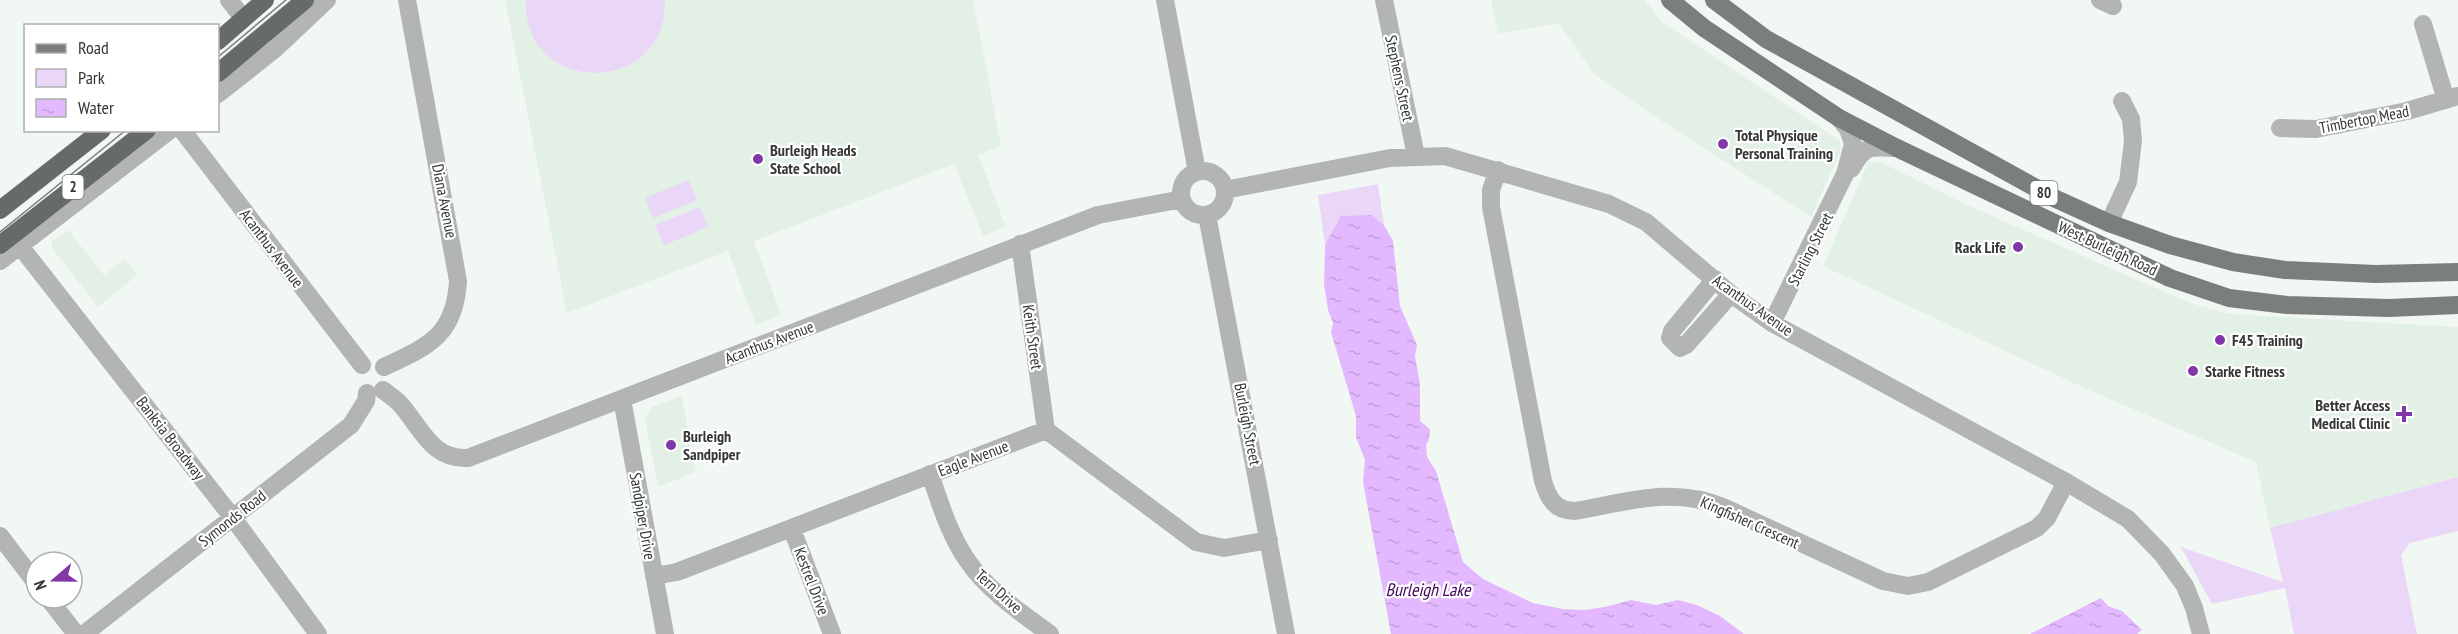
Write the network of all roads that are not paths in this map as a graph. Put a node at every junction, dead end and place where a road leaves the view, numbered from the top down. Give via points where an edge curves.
1 (229, 0) edge
2 (263, 0) edge
3 (305, 0) edge
4 (327, 0) edge
5 (407, 0) edge
6 (1165, 0) edge
7 (1384, 0) edge
8 (1670, 0) edge
9 (1714, 0) edge
10 (243, 18) junction
11 (2422, 24) dead end
12 (219, 39) edge
13 (219, 72) edge
14 (219, 92) edge
15 (2452, 98) edge
16 (2122, 101) dead end
17 (1839, 118) junction
18 (2280, 128) dead end
19 (99, 132) edge
20 (144, 132) edge
21 (167, 132) edge
22 (184, 132) edge
23 (1897, 148) junction
24 (1416, 156) junction
25 (1497, 170) junction
26 (1197, 172) junction
27 (1845, 174) junction
28 (1225, 190) junction
29 (1182, 199) junction
30 (0, 210) edge
31 (1207, 215) junction
32 (2109, 222) junction
33 (1020, 244) junction
34 (0, 245) edge
35 (20, 246) junction
36 (0, 261) edge
37 (2458, 272) edge
38 (1714, 279) junction
39 (1731, 294) junction
40 (2458, 305) edge
41 (1772, 323) junction
42 (362, 365) junction
43 (384, 367) junction
44 (375, 391) junction
45 (622, 399) junction
46 (1046, 430) junction
47 (930, 474) junction
48 (2066, 482) junction
49 (233, 518) junction
50 (792, 529) junction
51 (0, 536) edge
52 (1269, 540) junction
53 (24, 567) edge
54 (654, 576) junction
55 (57, 610) edge
56 (76, 634) edge
57 (84, 634) edge
58 (318, 634) edge
59 (665, 634) edge
60 (832, 634) edge
61 (1050, 634) edge
62 (1286, 634) edge
63 (2201, 634) edge

1 - 10 street
2 - 10 highway
3 - 13 highway
4 - 14 street via 275,49
5 - 43 street, Diana Avenue via 458,281 454,310 444,330 422,349
6 - 26 street
7 - 24 street, Stephens Street
8 - 17 main road, West Burleigh Road / 80 via 1704,28
9 - 32 main road, West Burleigh Road / 80 via 1750,29 1812,65 2056,199
10 - 12 highway
11 - 15 street, Timbertop Mead
15 - 18 street, Timbertop Mead via 2316,129
16 - 32 street via 2131,119 2133,141 2128,182
17 - 23 main road, West Burleigh Road / 80
17 - 27 street, Starling Street via 1853,144
19 - 30 highway, 2
20 - 34 highway, 2
21 - 35 street
22 - 42 street, Acanthus Avenue
23 - 27 street, Starling Street via 1868,149
23 - 40 main road, West Burleigh Road / 80 via 2170,278 2229,298 2307,306
24 - 25 street, Acanthus Avenue via 1445,156
24 - 28 street, Acanthus Avenue
25 - 38 street, Acanthus Avenue via 1609,204 1646,222
25 - 48 street, Kingfisher Crescent via 1491,207 1543,480 1548,497 1561,509 1575,512 1664,495 1698,498 1883,581 1908,586 1928,582 2037,528 2047,518
26 - 28 street via 1218,177
26 - 29 street via 1186,180
27 - 41 street, Starling Street
28 - 31 street via 1219,208
29 - 31 street via 1189,210
29 - 33 street, Acanthus Avenue via 1098,215
31 - 52 street, Burleigh Street
32 - 37 main road, West Burleigh Road / 80 via 2181,248 2285,270
33 - 45 street, Acanthus Avenue
33 - 46 street, Keith Street
35 - 36 street
35 - 49 street, Banksia Broadway
38 - 39 street, Acanthus Avenue
38 - 39 street via 1672,331 1674,345 1686,345
39 - 41 street, Acanthus Avenue
41 - 48 street, Acanthus Avenue
42 - 43 street via 376,362
42 - 44 street via 356,380 362,390
43 - 44 street via 388,381
44 - 45 street, Acanthus Avenue via 399,403 435,448 455,459 478,455
44 - 49 street, Symonds Road via 351,425
45 - 54 street, Sandpiper Drive
46 - 47 street, Eagle Avenue
46 - 52 street via 1196,543 1224,548
47 - 50 street, Eagle Avenue
47 - 61 street, Tern Drive via 950,529 966,559 1001,597
48 - 63 street, Acanthus Avenue via 2128,519 2162,554 2185,586
49 - 57 street, Symonds Road
49 - 58 street, Banksia Broadway
50 - 54 street, Eagle Avenue via 677,572
50 - 60 street, Kestrel Drive
51 - 53 street
52 - 62 street, Burleigh Street
54 - 59 street, Sandpiper Drive
55 - 56 street

